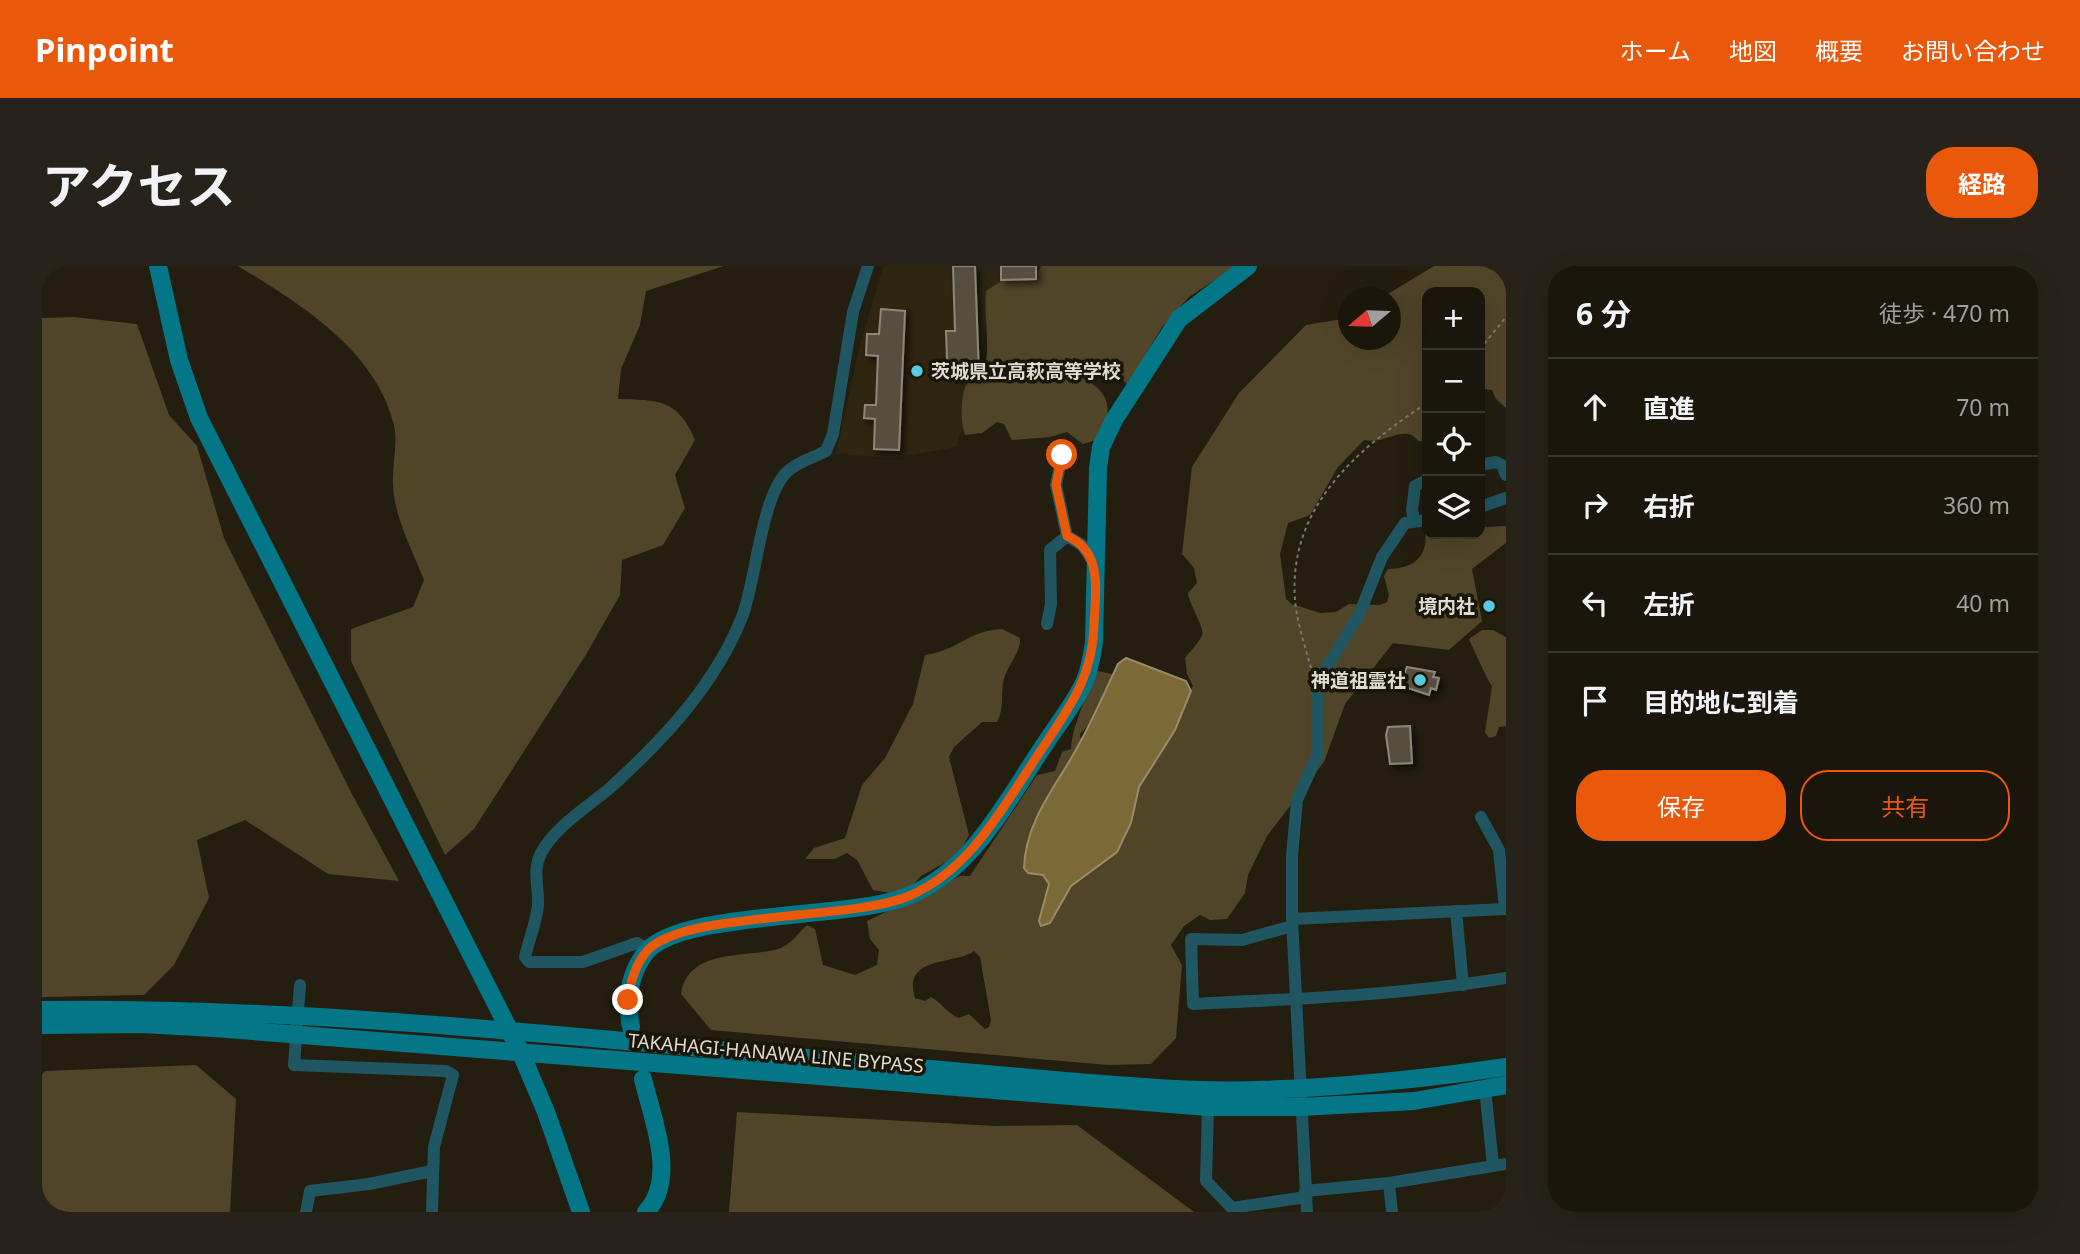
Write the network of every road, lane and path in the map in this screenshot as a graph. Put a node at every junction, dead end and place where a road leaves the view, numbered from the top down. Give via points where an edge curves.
1 (46, 266) edge
2 (158, 266) edge
3 (868, 266) edge
4 (1248, 266) edge
5 (42, 279) edge
6 (1506, 317) edge
7 (1485, 343) edge
8 (1422, 406) edge
9 (1062, 455) dead end
10 (1485, 464) edge
11 (1506, 475) edge
12 (1422, 482) edge
13 (1506, 498) edge
14 (1485, 505) edge
15 (1421, 520) edge
16 (1067, 536) junction
17 (1096, 567) junction
18 (1047, 624) dead end
19 (1317, 684) junction
20 (1481, 817) dead end
21 (1455, 911) junction
22 (1292, 923) junction
23 (648, 950) junction
24 (1506, 978) edge
25 (1463, 985) junction
26 (300, 987) dead end
27 (1296, 999) junction
28 (42, 1010) edge
29 (142, 1016) junction
30 (42, 1025) edge
31 (631, 1027) dead end
32 (510, 1031) junction
33 (521, 1053) junction
34 (1506, 1067) edge
35 (932, 1078) junction
36 (643, 1079) dead end
37 (1506, 1085) edge
38 (1300, 1087) junction
39 (1485, 1089) junction
40 (1099, 1091) junction
41 (1208, 1107) junction
42 (1300, 1107) junction
43 (1500, 1165) edge
44 (432, 1171) junction
45 (1390, 1183) junction
46 (1306, 1194) junction
47 (306, 1212) edge
48 (432, 1212) edge
49 (581, 1212) edge
50 (646, 1212) edge
51 (1307, 1212) edge
52 (1392, 1212) edge

1 - 5 path
2 - 32 main road via 179,359 209,439
3 - 23 street via 853,312 833,433 826,451 788,471 775,493 743,615 717,669 634,766 550,838 539,857 536,921 525,957 529,962 583,962 637,943
4 - 17 main road via 1179,319 1114,420 1101,447 1098,468
6 - 7 path
8 - 19 path via 1352,458 1302,533 1295,599
9 - 16 street via 1056,485
10 - 11 street via 1502,465
12 - 15 street via 1415,486 1412,510
13 - 14 street
15 - 19 street via 1405,523 1386,551 1359,615
16 - 17 street via 1082,545
16 - 18 street via 1049,550
17 - 23 main road via 1094,642 1084,683 988,830 952,869 909,896 880,905 701,928
19 - 22 street via 1317,756 1297,800
20 - 21 street via 1499,850 1506,909
21 - 22 street
21 - 25 street
22 - 27 street
22 - 27 street via 1242,940 1191,939 1193,1004
23 - 31 main road via 630,986
24 - 25 street
25 - 27 street
26 - 44 street via 294,1065 446,1071 453,1075
27 - 38 street
28 - 29 main road, TAKAHAGI-HANAWA LINE BYPASS
29 - 30 main road, TAKAHAGI-HANAWA LINE BYPASS
29 - 32 main road, TAKAHAGI-HANAWA LINE BYPASS
29 - 33 main road, TAKAHAGI-HANAWA LINE BYPASS
32 - 33 main road
32 - 35 main road, TAKAHAGI-HANAWA LINE BYPASS
33 - 35 main road, TAKAHAGI-HANAWA LINE BYPASS
33 - 49 main road
34 - 38 main road, TAKAHAGI-HANAWA LINE BYPASS via 1410,1081
35 - 40 main road, TAKAHAGI-HANAWA LINE BYPASS
36 - 50 main road via 662,1179
37 - 39 main road, TAKAHAGI-HANAWA LINE BYPASS
38 - 40 main road, TAKAHAGI-HANAWA LINE BYPASS
38 - 42 street
39 - 42 main road, TAKAHAGI-HANAWA LINE BYPASS via 1414,1101
39 - 43 street
40 - 41 main road, TAKAHAGI-HANAWA LINE BYPASS
41 - 42 main road, TAKAHAGI-HANAWA LINE BYPASS
41 - 46 street via 1206,1181 1232,1208
42 - 46 street
43 - 45 street
44 - 47 street via 310,1191
44 - 48 street
45 - 46 street
45 - 52 street
46 - 51 street

